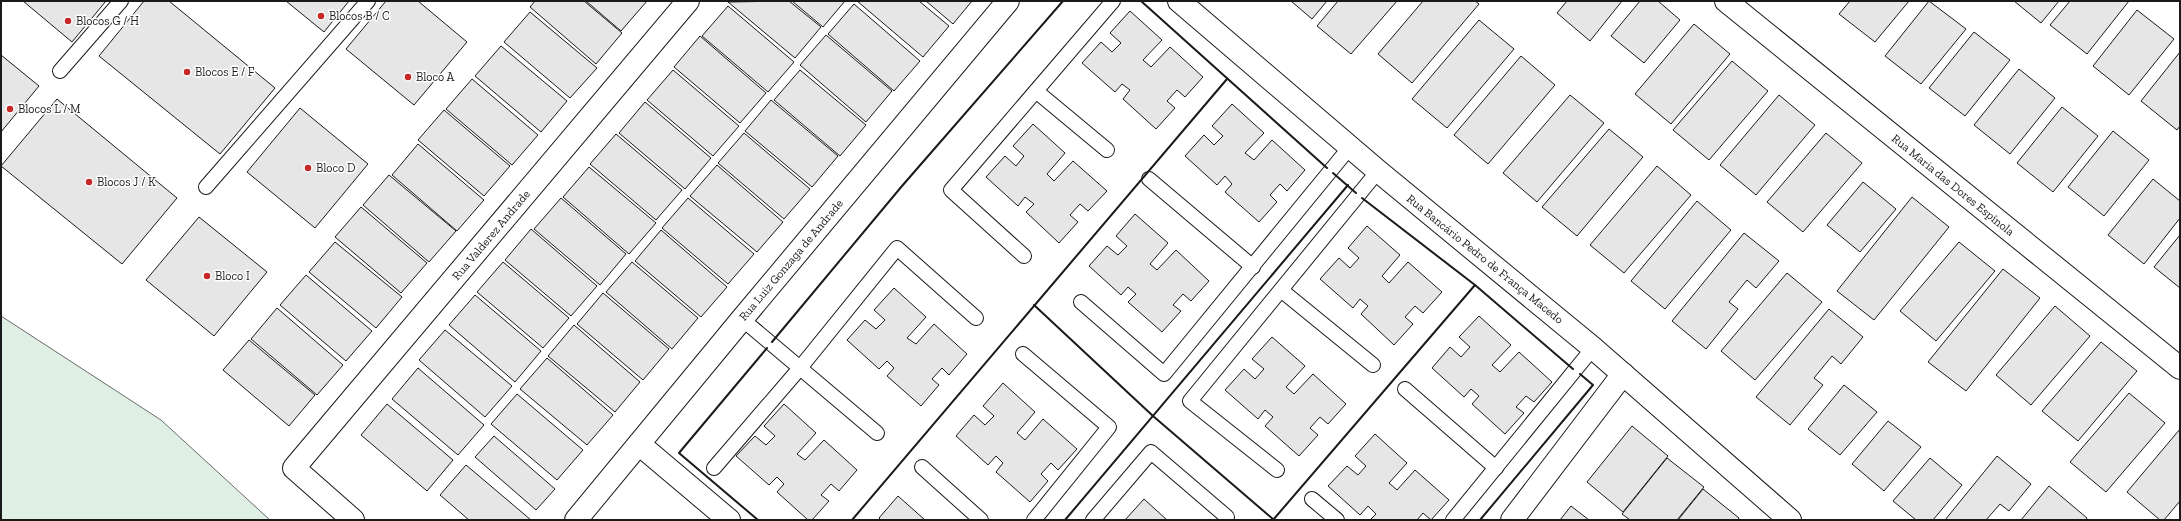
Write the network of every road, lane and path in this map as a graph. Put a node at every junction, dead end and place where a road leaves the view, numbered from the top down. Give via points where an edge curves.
1 (121, 1) edge
2 (368, 1) edge
3 (688, 1) edge
4 (1008, 1) edge
5 (1113, 1) edge
6 (1179, 1) edge
7 (1726, 1) edge
8 (60, 70) dead end
9 (1036, 91) junction
10 (1350, 147) junction
11 (1107, 150) dead end
12 (1378, 171) junction
13 (1149, 179) dead end
14 (206, 187) dead end
15 (1024, 256) dead end
16 (1253, 267) junction
17 (1282, 290) junction
18 (1081, 302) dead end
19 (976, 318) dead end
20 (742, 319) junction
21 (1593, 348) junction
22 (1023, 354) dead end
23 (1373, 365) dead end
24 (800, 368) junction
25 (2180, 368) edge
26 (1623, 374) junction
27 (1405, 389) dead end
28 (877, 433) dead end
29 (639, 444) junction
30 (922, 467) dead end
31 (714, 468) dead end
32 (1496, 468) junction
33 (1277, 470) dead end
34 (1312, 499) dead end
35 (1227, 517) dead end
36 (353, 520) edge
37 (576, 520) edge
38 (728, 520) edge
39 (981, 520) edge
40 (1034, 520) edge
41 (1093, 520) edge
42 (1337, 520) edge
43 (1453, 520) edge
44 (1512, 520) edge
45 (1790, 520) edge

1 - 8 lane
2 - 14 lane
3 - 36 street, Rua Valderez Andrade via 294,468
4 - 20 street, Rua Luiz Gonzaga de Andrade
5 - 9 lane
6 - 10 street, Rua Bancário Pedro de França Macedo
7 - 25 street, Rua Maria das Dores Espínola
9 - 11 lane
9 - 15 lane via 951,190
10 - 12 street, Rua Bancário Pedro de França Macedo
10 - 16 lane
12 - 17 lane
12 - 21 street, Rua Bancário Pedro de França Macedo
13 - 16 lane
16 - 18 lane via 1164,374
17 - 23 lane
17 - 33 lane via 1190,401
19 - 24 lane via 897,248
20 - 24 lane
20 - 29 street, Rua Luiz Gonzaga de Andrade
21 - 26 street, Rua Bancário Pedro de França Macedo
21 - 32 lane
22 - 40 lane via 1109,427
24 - 28 lane
24 - 31 lane
26 - 44 street
26 - 45 street, Rua Bancário Pedro de França Macedo
27 - 32 lane
29 - 37 street, Rua Luiz Gonzaga de Andrade
29 - 38 street
30 - 39 lane
32 - 43 lane
34 - 42 lane
35 - 41 lane via 1151,452

